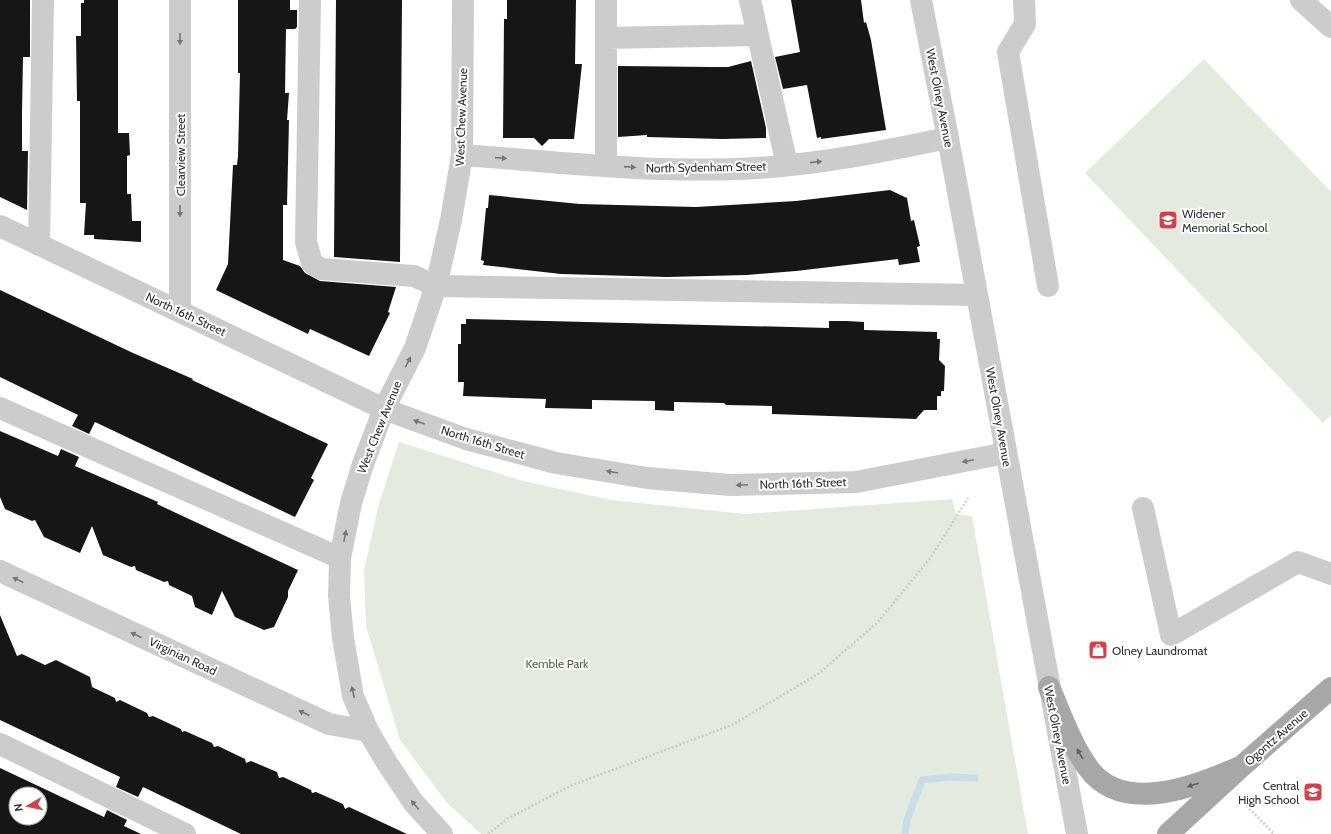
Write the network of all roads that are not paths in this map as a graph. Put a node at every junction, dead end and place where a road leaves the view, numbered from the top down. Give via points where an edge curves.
1 (43, 0) edge
2 (180, 0) edge
3 (310, 0) edge
4 (463, 0) edge
5 (606, 0) edge
6 (750, 0) edge
7 (921, 0) edge
8 (1024, 0) edge
9 (1301, 0) edge
10 (1326, 0) edge
11 (1329, 25) edge
12 (758, 35) junction
13 (606, 38) junction
14 (948, 138) junction
15 (462, 155) junction
16 (606, 165) junction
17 (787, 165) junction
18 (0, 226) edge
19 (40, 245) junction
20 (436, 286) junction
21 (1048, 286) dead end
22 (977, 295) junction
23 (180, 311) junction
24 (0, 408) edge
25 (384, 409) junction
26 (1006, 453) junction
27 (1143, 508) dead end
28 (340, 558) junction
29 (0, 571) edge
30 (1331, 574) edge
31 (1049, 687) junction
32 (1331, 688) edge
33 (368, 731) junction
34 (0, 744) edge
35 (1242, 766) junction
36 (185, 834) edge
37 (442, 834) edge
38 (1077, 834) edge
39 (1168, 834) edge

1 - 19 street
2 -> 23 street, Clearview Street
3 - 20 street via 306,242 312,263 320,269 414,276
4 - 15 street, West Chew Avenue
5 - 13 street
6 - 12 street
7 - 14 street, West Olney Avenue
8 - 21 street via 1025,24 1008,52
9 - 11 street
10 - 11 street
12 - 13 street
12 - 17 street
13 - 16 street
17 -> 14 street, North Sydenham Street via 844,159
14 - 22 street, West Olney Avenue
15 -> 16 street, North Sydenham Street
15 - 20 street, West Chew Avenue
16 -> 17 street, North Sydenham Street via 660,169 757,168
18 - 19 street, North 16th Street
19 - 23 street, North 16th Street
20 - 22 street
25 -> 20 street, West Chew Avenue via 415,348
22 - 26 street, West Olney Avenue
23 - 25 street, North 16th Street
24 - 28 street
26 -> 25 street, North 16th Street via 856,482 730,486 647,478 556,463 466,439
28 -> 25 street, West Chew Avenue via 351,503
26 - 31 street, West Olney Avenue
27 - 30 street via 1171,635 1298,562
33 -> 28 street, West Chew Avenue via 353,696 343,638 339,596
33 -> 29 street, Virginian Road via 329,724
35 -> 31 main road via 1201,782 1151,794 1126,792 1108,786 1090,771 1078,752
31 - 38 street, West Olney Avenue
32 - 35 main road, Ogontz Avenue
37 -> 33 street, West Chew Avenue via 412,802
34 - 36 street
35 - 39 main road, Ogontz Avenue

